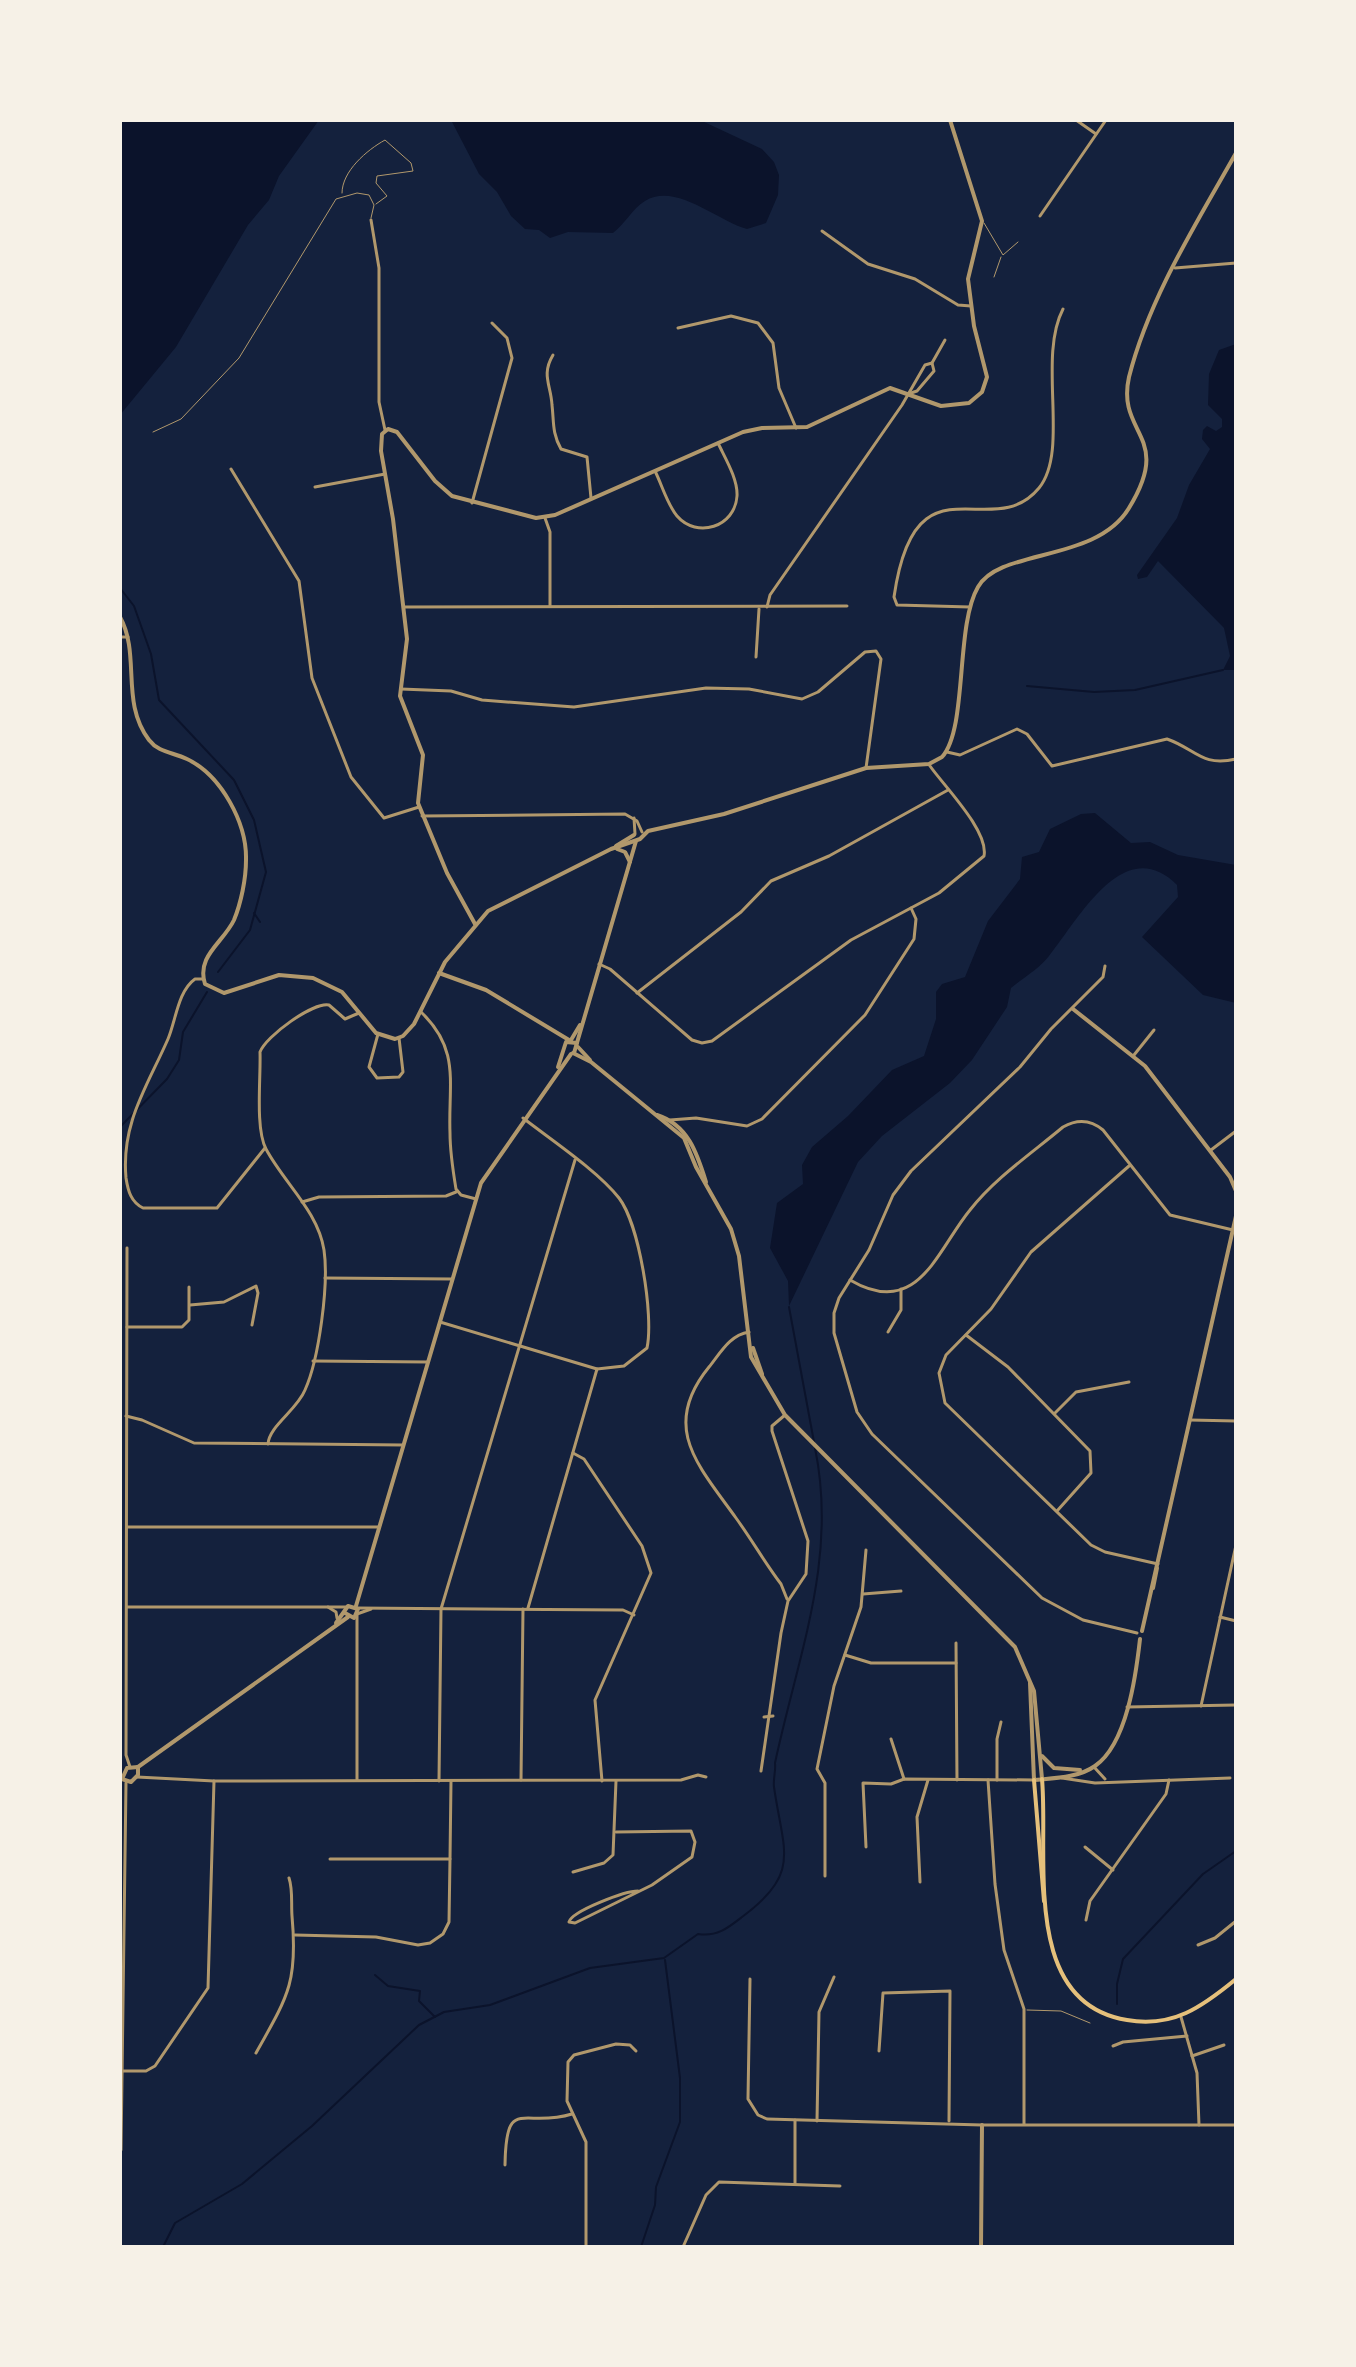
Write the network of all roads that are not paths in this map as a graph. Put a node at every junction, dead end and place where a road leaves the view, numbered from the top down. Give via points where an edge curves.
1 (950, 120) edge
2 (1076, 120) edge
3 (1106, 120) edge
4 (1096, 134) junction
5 (1236, 153) edge
6 (342, 195) junction
7 (374, 205) junction
8 (1040, 216) dead end
9 (371, 220) joint
10 (982, 221) junction
11 (822, 231) dead end
12 (1018, 242) dead end
13 (1003, 255) junction
14 (1236, 263) edge
15 (1175, 268) junction
16 (994, 277) dead end
17 (971, 306) junction
18 (1063, 309) dead end
19 (492, 323) dead end
20 (678, 328) dead end
21 (945, 340) dead end
22 (553, 355) dead end
23 (932, 363) junction
24 (908, 394) junction
25 (796, 428) junction
26 (385, 430) junction
27 (153, 432) dead end
28 (718, 443) junction
29 (231, 469) dead end
30 (655, 471) junction
31 (385, 474) junction
32 (315, 487) dead end
33 (591, 499) junction
34 (472, 503) junction
35 (545, 518) junction
36 (550, 606) junction
37 (847, 606) dead end
38 (404, 607) junction
39 (759, 607) junction
40 (767, 607) junction
41 (970, 607) junction
42 (120, 617) edge
43 (120, 637) edge
44 (128, 637) junction
45 (756, 657) dead end
46 (400, 689) junction
47 (947, 752) junction
48 (1236, 759) edge
49 (929, 764) junction
50 (866, 768) junction
51 (948, 790) junction
52 (419, 807) junction
53 (422, 816) junction
54 (634, 818) junction
55 (643, 833) junction
56 (635, 838) junction
57 (611, 849) junction
58 (630, 862) junction
59 (911, 908) junction
60 (475, 924) junction
61 (599, 964) junction
62 (1105, 966) dead end
63 (439, 973) junction
64 (203, 979) junction
65 (637, 993) junction
66 (1073, 1009) junction
67 (421, 1012) junction
68 (359, 1013) junction
69 (583, 1019) junction
70 (1154, 1030) dead end
71 (552, 1032) junction
72 (378, 1034) junction
73 (399, 1037) junction
74 (570, 1040) junction
75 (577, 1046) junction
76 (564, 1047) junction
77 (572, 1054) junction
78 (1134, 1055) junction
79 (591, 1062) junction
80 (557, 1069) junction
81 (655, 1115) junction
82 (523, 1118) junction
83 (669, 1119) junction
84 (686, 1120) junction
85 (684, 1131) junction
86 (1236, 1131) edge
87 (265, 1148) junction
88 (1211, 1150) junction
89 (575, 1160) junction
90 (1129, 1166) junction
91 (707, 1184) junction
92 (457, 1191) junction
93 (1236, 1191) edge
94 (476, 1199) junction
95 (302, 1202) junction
96 (1236, 1216) edge
97 (1233, 1230) junction
98 (127, 1248) dead end
99 (325, 1278) junction
100 (452, 1279) junction
101 (259, 1280) dead end
102 (850, 1280) junction
103 (256, 1286) junction
104 (189, 1287) dead end
105 (901, 1289) junction
106 (120, 1300) edge
107 (127, 1300) junction
108 (190, 1305) junction
109 (440, 1322) junction
110 (252, 1325) dead end
111 (127, 1327) junction
112 (749, 1332) junction
113 (888, 1332) dead end
114 (966, 1335) junction
115 (518, 1347) junction
116 (313, 1361) junction
117 (428, 1362) junction
118 (597, 1369) junction
119 (1129, 1382) dead end
120 (1054, 1414) junction
121 (785, 1415) junction
122 (126, 1419) junction
123 (1190, 1420) junction
124 (120, 1421) edge
125 (1236, 1421) edge
126 (268, 1444) junction
127 (403, 1445) junction
128 (573, 1453) junction
129 (1057, 1511) junction
130 (120, 1513) edge
131 (127, 1513) junction
132 (127, 1527) junction
133 (378, 1527) junction
134 (1236, 1545) edge
135 (866, 1550) dead end
136 (1158, 1566) junction
137 (901, 1591) dead end
138 (863, 1594) junction
139 (360, 1597) junction
140 (788, 1601) junction
141 (365, 1606) junction
142 (127, 1607) junction
143 (328, 1607) junction
144 (371, 1609) junction
145 (441, 1609) junction
146 (526, 1609) junction
147 (352, 1611) junction
148 (634, 1615) junction
149 (1220, 1617) junction
150 (1236, 1621) edge
151 (335, 1624) junction
152 (1140, 1634) junction
153 (956, 1643) dead end
154 (845, 1655) junction
155 (956, 1663) junction
156 (1030, 1680) junction
157 (1236, 1705) edge
158 (1201, 1706) junction
159 (1127, 1707) junction
160 (1001, 1722) dead end
161 (891, 1739) dead end
162 (1040, 1753) junction
163 (130, 1767) junction
164 (138, 1767) junction
165 (1092, 1768) junction
166 (761, 1771) dead end
167 (137, 1777) junction
168 (706, 1777) dead end
169 (1058, 1777) junction
170 (1230, 1778) dead end
171 (904, 1779) junction
172 (1042, 1779) junction
173 (357, 1780) junction
174 (521, 1780) junction
175 (928, 1780) junction
176 (957, 1780) junction
177 (988, 1780) junction
178 (997, 1780) junction
179 (1034, 1780) junction
180 (1107, 1780) junction
181 (1169, 1780) junction
182 (123, 1781) edge
183 (214, 1781) junction
184 (439, 1781) junction
185 (451, 1781) junction
186 (602, 1781) junction
187 (616, 1781) junction
188 (616, 1832) junction
189 (866, 1847) dead end
190 (1085, 1847) dead end
191 (330, 1859) dead end
192 (450, 1859) junction
193 (1113, 1870) junction
194 (573, 1872) dead end
195 (825, 1876) dead end
196 (289, 1878) dead end
197 (920, 1882) dead end
198 (638, 1891) junction
199 (1046, 1907) junction
200 (1086, 1920) dead end
201 (1236, 1921) edge
202 (295, 1935) junction
203 (1198, 1945) dead end
204 (834, 1977) dead end
205 (750, 1979) dead end
206 (1236, 1979) edge
207 (1024, 2009) junction
208 (1181, 2017) junction
209 (1090, 2023) dead end
210 (1187, 2036) junction
211 (1224, 2045) dead end
212 (1113, 2046) dead end
213 (636, 2051) dead end
214 (879, 2051) dead end
215 (256, 2053) dead end
216 (1192, 2056) junction
217 (122, 2071) edge
218 (572, 2114) junction
219 (795, 2120) junction
220 (817, 2121) junction
221 (949, 2121) junction
222 (982, 2125) junction
223 (1024, 2125) junction
224 (1199, 2125) junction
225 (1236, 2125) edge
226 (121, 2150) edge
227 (505, 2165) dead end
228 (795, 2184) junction
229 (840, 2186) dead end
230 (586, 2247) edge
231 (683, 2247) edge
232 (981, 2247) edge

1 - 10 street
2 - 4 street
3 - 4 street
4 - 8 street
5 - 15 street
6 - 7 lane via 369,195
6 - 7 lane via 351,170 385,140 413,171 377,176 376,183 387,196
6 - 27 lane via 239,358 181,419
7 - 9 lane
9 - 26 street via 379,268 379,402
10 - 13 lane
10 - 17 street via 968,279
11 - 17 street via 868,264
12 - 13 lane
13 - 16 lane
14 - 15 street
15 - 41 street via 1145,328 1128,387 1129,407 1149,466 1129,510 1114,527 1089,541 993,571 979,585
17 - 24 street via 987,377 982,392 969,403 950,407
18 - 41 street via 1053,332 1051,455 1042,483 1014,505 962,507 920,523 903,549 894,597 900,606
19 - 34 street via 507,338 512,358
20 - 25 street via 737,316 765,328 773,343 779,388
21 - 23 street
22 - 33 street via 546,380 553,432 561,449 587,457
23 - 24 street via 925,365
23 - 24 street via 934,371
24 - 25 street via 886,389
24 - 40 street via 770,595
25 - 28 street via 755,429
26 - 31 street via 380,440
26 - 34 street via 397,432 442,488
28 - 30 street
28 - 30 street via 737,494 733,511 716,526 695,528 678,517
29 - 52 street via 299,581 310,670 351,777 384,818
30 - 33 street
31 - 32 street
31 - 38 street
33 - 35 street
34 - 35 street
35 - 36 street via 550,532
36 - 38 street
36 - 39 street
37 - 40 street
38 - 46 street via 407,652
39 - 40 street
39 - 45 street
41 - 47 street
42 - 44 street
43 - 44 street
44 - 64 street via 130,693 146,736 163,751 191,760 215,782 231,804 245,849 235,917 205,959
46 - 50 street via 574,707 706,688 802,699 865,652 880,654
46 - 52 street via 423,751
47 - 48 street via 960,755 1017,729 1052,766 1167,739 1213,763
47 - 49 street
49 - 50 street
49 - 51 street
50 - 55 street via 724,814
51 - 59 street via 985,845 982,859
51 - 65 street via 829,856 771,881 741,912
52 - 53 street
53 - 54 street via 619,813
53 - 60 street
54 - 55 street
54 - 56 street
55 - 56 street
56 - 57 street
56 - 58 street
57 - 58 street via 622,850
57 - 60 street via 504,900
58 - 61 street
59 - 65 street via 851,940 707,1043 692,1040
59 - 84 street via 914,939 865,1015 781,1102 747,1126
60 - 63 street
61 - 65 street
61 - 69 street
62 - 66 street via 1103,977
63 - 67 street
63 - 71 street via 486,990
64 - 68 street via 209,988 224,993 283,974 313,978 342,992
64 - 87 street via 195,979 184,991 128,1127 127,1186 143,1208 221,1206
66 - 78 street
66 - 102 street via 911,1171
67 - 73 street
67 - 92 street via 443,1037 451,1070 450,1131
68 - 72 street
68 - 87 street via 345,1019 323,1004 263,1045
69 - 74 street
69 - 75 street
70 - 78 street
71 - 74 street
71 - 76 street
72 - 73 street
72 - 73 street via 369,1067 377,1078 403,1072
74 - 75 street
74 - 76 street
75 - 77 street
75 - 79 street
76 - 77 street
76 - 80 street
77 - 79 street
77 - 80 street
78 - 88 street
79 - 81 street
80 - 82 street
81 - 83 street
81 - 91 street via 684,1138
82 - 89 street
82 - 94 street via 487,1171
83 - 84 street
83 - 85 street
84 - 85 street
85 - 91 street
86 - 88 street
87 - 95 street
88 - 93 street
89 - 115 street
89 - 118 street via 623,1204 649,1304 647,1348 624,1366
90 - 97 street via 1170,1215
90 - 105 street via 1097,1125 1067,1124 984,1195 936,1263 918,1282
90 - 114 street via 1031,1252 1004,1294
91 - 112 street via 737,1248
92 - 94 street
92 - 95 street via 446,1196 319,1197
94 - 100 street
95 - 99 street via 318,1227
96 - 97 street
97 - 123 street
98 - 107 street
99 - 100 street
99 - 116 street
100 - 109 street
101 - 103 street
102 - 105 street via 874,1291
102 - 152 street via 835,1305 833,1326 862,1423 1042,1598 1083,1620
103 - 108 street via 224,1302
103 - 110 street
104 - 108 street
105 - 113 street via 901,1310
106 - 107 street
107 - 111 street
108 - 111 street via 189,1320 182,1327
109 - 115 street
109 - 117 street
111 - 122 street
112 - 121 street via 753,1362
112 - 140 street via 733,1337 691,1389 686,1434 697,1463
114 - 120 street via 1008,1367
114 - 129 street via 946,1355 939,1373 945,1403
115 - 118 street
115 - 145 street
116 - 117 street
116 - 126 street via 295,1409 271,1432
117 - 127 street
118 - 128 street
119 - 120 street via 1076,1392
120 - 129 street via 1090,1451 1092,1462 1088,1478
121 - 140 street via 772,1431 809,1548 806,1574
121 - 156 street via 1003,1631 1020,1653
122 - 124 street
122 - 126 street via 142,1420 194,1443
122 - 131 street
123 - 125 street
123 - 136 street
126 - 127 street
127 - 133 street
128 - 146 street
128 - 148 street via 584,1459 648,1557 649,1583
129 - 136 street via 1095,1548
130 - 131 street
131 - 132 street
132 - 133 street
132 - 142 street
133 - 139 street
134 - 149 street
135 - 138 street
136 - 152 street
137 - 138 street
138 - 154 street
139 - 141 street
139 - 147 street
140 - 166 street
141 - 144 street
141 - 147 street
142 - 143 street
142 - 163 street
143 - 147 street
143 - 151 street via 337,1613
144 - 145 street
144 - 147 street
145 - 146 street
145 - 184 street
146 - 148 street via 623,1610
146 - 174 street
147 - 151 street
147 - 173 street via 358,1631
148 - 186 street via 595,1700
149 - 150 street
149 - 158 street
151 - 164 street
152 - 159 street
153 - 155 street
154 - 155 street via 871,1663
154 - 195 street via 818,1775 825,1783
155 - 176 street
156 - 162 street
156 - 179 street
157 - 158 street
158 - 159 street
159 - 165 street via 1116,1743
160 - 178 street
161 - 171 street
162 - 165 street via 1054,1768
162 - 172 street
163 - 164 street
163 - 182 street
164 - 167 street
165 - 169 street
165 - 180 street
167 - 182 street
167 - 183 street
168 - 187 street
169 - 172 street
169 - 180 street via 1077,1783
170 - 181 street
171 - 175 street
171 - 189 street via 863,1783
172 - 179 street
172 - 199 main road
173 - 183 street
173 - 184 street
174 - 185 street
174 - 186 street
175 - 176 street
175 - 197 street via 917,1817
176 - 177 street
177 - 178 street
177 - 207 street via 1004,1950
178 - 179 street
179 - 199 main road
180 - 181 street
181 - 193 street via 1166,1794
182 - 217 street
183 - 217 street via 208,1988 155,2066
184 - 185 street
185 - 192 street
186 - 187 street
187 - 188 street
188 - 194 street via 609,1859
188 - 198 street via 691,1831 692,1857
190 - 193 street
191 - 192 street
192 - 202 street via 449,1922 430,1943
193 - 200 street via 1090,1901
196 - 202 street
198 - 198 street via 575,1923 569,1922 575,1914
199 - 208 main road via 1057,1965 1087,2003 1129,2021 1159,2023
201 - 203 street
202 - 215 street via 291,1985
204 - 220 street via 819,2012
205 - 219 street via 748,2099 758,2115
206 - 208 main road
207 - 209 lane via 1061,2011
207 - 223 street
208 - 210 street
210 - 212 street
210 - 216 street
211 - 216 street
213 - 218 street via 618,2043 570,2055 567,2101
214 - 221 street via 883,1993 950,1991
216 - 224 street
217 - 226 street
218 - 227 street via 512,2121 505,2132
218 - 230 street via 586,2142
219 - 220 street
219 - 228 street
220 - 221 street
221 - 222 street
222 - 223 street
222 - 232 street
223 - 224 street
224 - 225 street
228 - 229 street
228 - 231 street via 719,2182 706,2195

